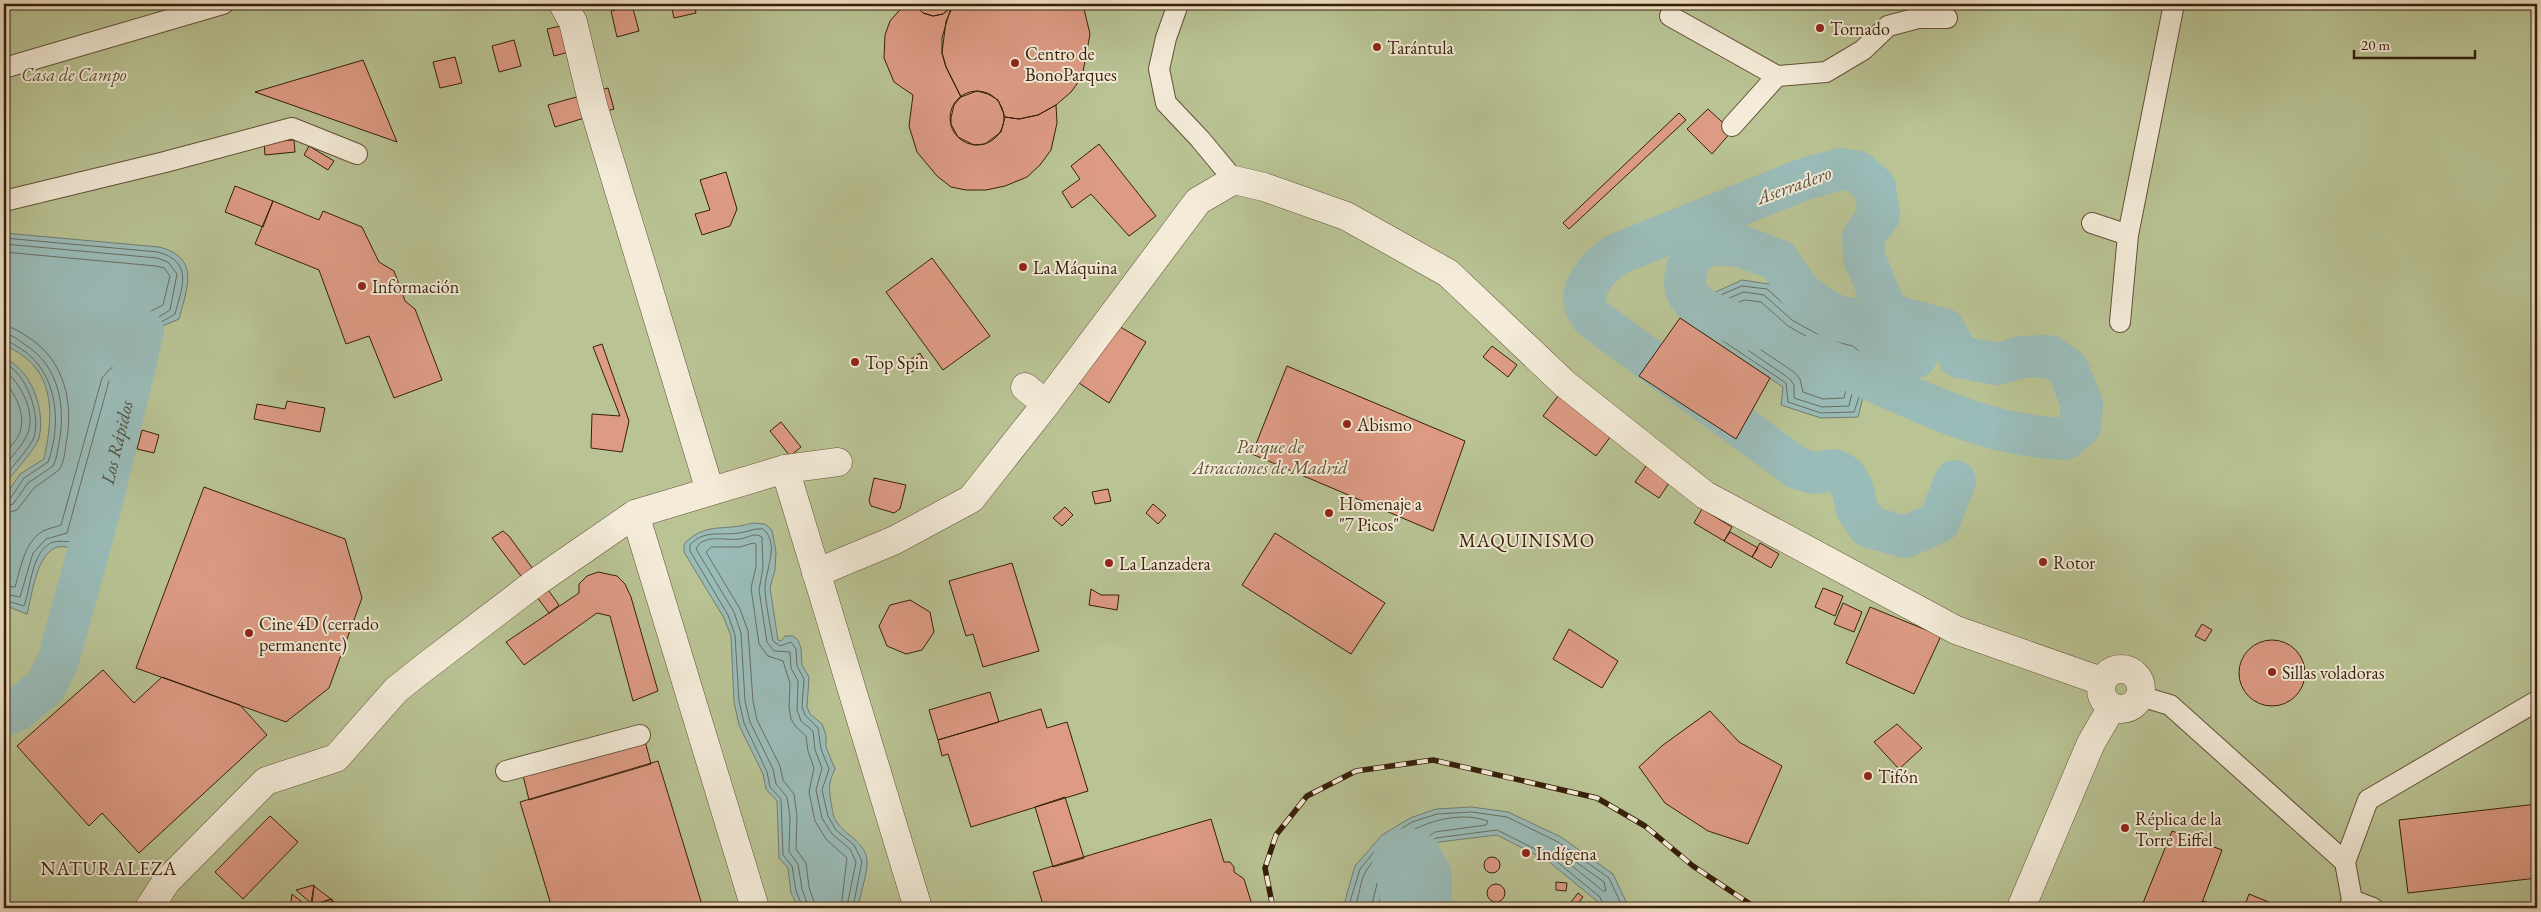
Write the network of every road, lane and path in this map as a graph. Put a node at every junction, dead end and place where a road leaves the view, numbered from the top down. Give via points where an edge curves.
1 (222, 4) edge
2 (563, 4) edge
3 (1178, 4) edge
4 (2174, 4) edge
5 (1670, 16) dead end
6 (1947, 18) dead end
7 (4, 68) edge
8 (1777, 76) junction
9 (1732, 126) dead end
10 (357, 154) dead end
11 (1234, 180) junction
12 (4, 201) edge
13 (2092, 223) dead end
14 (2128, 235) junction
15 (2120, 322) dead end
16 (1025, 387) dead end
17 (1046, 404) junction
18 (838, 462) dead end
19 (785, 469) junction
20 (710, 491) junction
21 (635, 514) junction
22 (816, 573) junction
23 (2101, 681) junction
24 (2140, 696) junction
25 (2537, 701) edge
26 (2112, 707) junction
27 (640, 735) dead end
28 (506, 771) dead end
29 (2345, 862) junction
30 (2351, 904) edge
31 (149, 908) edge
32 (755, 908) edge
33 (918, 908) edge
34 (2021, 908) edge
35 (2373, 908) edge

1 - 7 lane
2 - 20 street via 573,22 593,105
3 - 11 lane via 1159,69 1166,103
4 - 14 lane
5 - 8 lane
6 - 8 lane via 1918,18 1888,26 1862,50 1826,72
8 - 9 lane
10 - 12 lane via 292,128
11 - 17 street via 1198,201
11 - 23 street via 1264,187 1346,216 1448,273 1566,384 1705,495 1956,630
13 - 14 lane
14 - 15 lane
16 - 17 street
17 - 22 street via 971,499 895,540
18 - 19 street
19 - 20 street
19 - 22 street
20 - 21 street
21 - 31 street via 535,583 396,690 336,758 266,781 166,882
21 - 32 street
22 - 33 street
23 - 24 street via 2112,670 2128,669 2141,685
23 - 26 street via 2104,701
24 - 26 street via 2133,705 2123,709
24 - 29 lane via 2170,705
25 - 29 lane via 2368,800
26 - 34 street via 2091,743
27 - 28 lane
29 - 30 lane
30 - 35 lane

